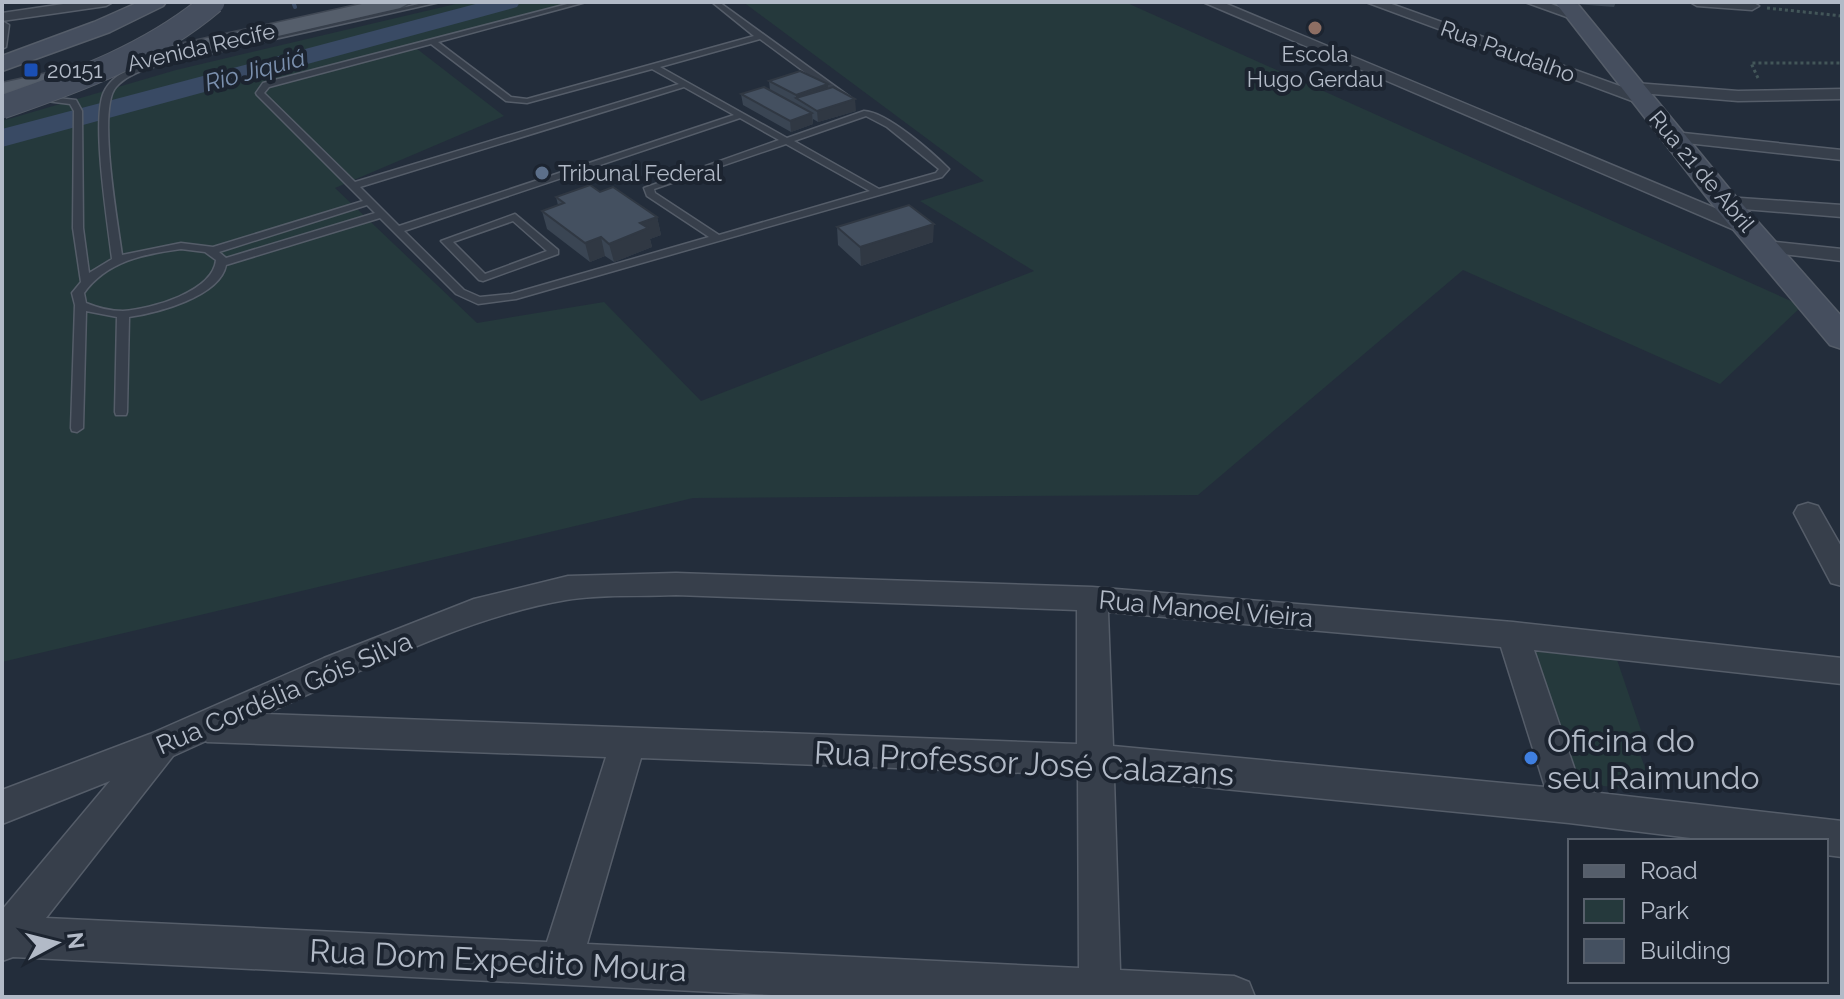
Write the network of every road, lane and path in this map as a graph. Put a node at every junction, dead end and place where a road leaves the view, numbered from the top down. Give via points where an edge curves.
1 (106, 2) edge
2 (156, 2) edge
3 (213, 2) edge
4 (358, 2) edge
5 (400, 2) edge
6 (437, 2) edge
7 (583, 2) edge
8 (715, 2) edge
9 (1210, 2) edge
10 (1373, 2) edge
11 (1532, 2) edge
12 (1697, 2) edge
13 (1752, 6) joint
14 (1570, 9) edge
15 (1842, 16) edge
16 (2, 17) edge
17 (2, 23) edge
18 (759, 35) junction
19 (432, 41) junction
20 (2, 47) edge
21 (1842, 63) edge
22 (2, 64) edge
23 (651, 65) junction
24 (2, 79) edge
25 (686, 84) junction
26 (2, 91) edge
27 (1639, 94) junction
28 (1842, 94) edge
29 (1768, 96) junction
30 (2, 98) edge
31 (2, 107) edge
32 (867, 113) junction
33 (742, 115) junction
34 (1674, 137) junction
35 (785, 139) junction
36 (107, 149) junction
37 (78, 155) junction
38 (1842, 155) edge
39 (352, 186) junction
40 (878, 192) junction
41 (368, 202) junction
42 (1726, 203) junction
43 (1842, 211) edge
44 (381, 214) junction
45 (397, 230) junction
46 (717, 238) junction
47 (1758, 239) junction
48 (453, 249) junction
49 (212, 251) junction
50 (1842, 255) edge
51 (427, 258) junction
52 (117, 260) junction
53 (222, 263) junction
54 (473, 270) junction
55 (447, 279) junction
56 (85, 280) junction
57 (81, 305) junction
58 (123, 314) junction
59 (1842, 338) edge
60 (121, 412) dead end
61 (77, 428) dead end
62 (1808, 513) dead end
63 (1842, 575) edge
64 (568, 588) joint
65 (1092, 599) junction
66 (1513, 635) junction
67 (1842, 671) edge
68 (202, 726) junction
69 (162, 745) junction
70 (627, 745) junction
71 (1094, 760) junction
72 (1569, 806) junction
73 (2, 807) edge
74 (1842, 839) edge
75 (3, 938) edge
76 (561, 964) junction
77 (1100, 993) edge
78 (1234, 997) edge

1 - 16 street
2 - 22 street
3 - 31 street, bridge via 149,46
4 - 24 main road, Avenida Recife
5 - 26 main road, Avenida Recife
6 - 36 lane via 146,66 109,90 103,124
7 - 19 lane
8 - 18 lane
9 - 47 street
10 - 27 street, Rua Paudalho
11 - 14 street
12 - 13 street
13 - 15 path
14 - 27 street, Rua 21 de Abril
17 - 20 lane
18 - 23 lane
18 - 32 lane
19 - 23 lane via 518,102
19 - 39 lane via 260,91
21 - 29 path via 1751,63
23 - 25 lane
25 - 33 lane
25 - 39 lane
27 - 29 street, Rua Paudalho
27 - 34 street, Rua 21 de Abril
28 - 29 street, Rua Paudalho
30 - 37 lane via 73,102 78,111
32 - 35 lane
32 - 40 lane via 944,169 939,175
33 - 35 lane
33 - 45 lane
34 - 38 street
34 - 42 street, Rua 21 de Abril
35 - 40 lane
35 - 46 lane via 649,188 650,194
36 - 37 lane
36 - 52 lane
37 - 56 lane via 78,228
39 - 41 lane
40 - 46 lane
41 - 44 lane
41 - 49 lane
42 - 43 street
42 - 47 street, Rua 21 de Abril
44 - 45 lane
44 - 53 lane
45 - 51 lane
46 - 55 lane via 493,301 471,299
47 - 50 street
47 - 59 street, Rua 21 de Abril
48 - 51 lane
48 - 54 lane
48 - 54 lane via 448,238 515,217 554,250 487,277
49 - 52 lane via 171,247
49 - 53 lane
51 - 55 lane
52 - 56 lane
53 - 58 lane via 214,278 190,295
54 - 55 lane
56 - 57 lane via 78,293
57 - 58 lane
57 - 61 lane
58 - 60 lane
62 - 63 street
64 - 65 street, Rua Manoel Vieira via 676,584
64 - 68 street, Rua Cordélia Góis Silva via 485,608
65 - 66 street, Rua Manoel Vieira
65 - 71 street
66 - 67 street, Rua Manoel Vieira
66 - 72 street
68 - 69 street, Rua Cordélia Góis Silva
68 - 70 street, Rua Professor José Calazans
69 - 73 street, Rua Cordélia Góis Silva
69 - 75 street
70 - 71 street, Rua Professor José Calazans
70 - 76 street
71 - 72 street, Rua Professor José Calazans
71 - 77 street
72 - 74 street, Rua Professor José Calazans
75 - 76 street, Rua Dom Expedito Moura
76 - 77 street, Rua Dom Expedito Moura
77 - 78 street, Rua Dom Expedito Moura

